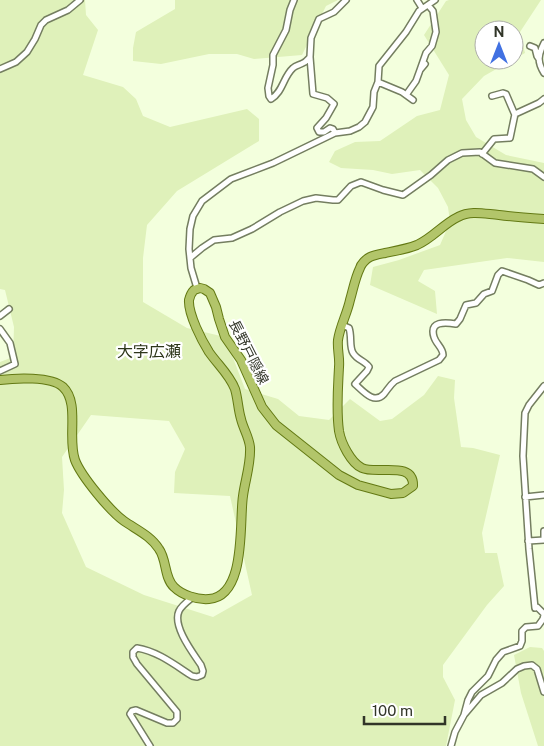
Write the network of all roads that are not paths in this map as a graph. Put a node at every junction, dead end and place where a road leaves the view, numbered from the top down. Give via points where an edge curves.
1 (80, 0) edge
2 (294, 0) edge
3 (346, 0) edge
4 (417, 0) edge
5 (435, 0) edge
6 (428, 4) junction
7 (422, 8) junction
8 (544, 43) edge
9 (530, 46) dead end
10 (310, 57) junction
11 (539, 59) junction
12 (425, 64) dead end
13 (0, 70) edge
14 (420, 70) junction
15 (544, 73) edge
16 (378, 82) junction
17 (406, 95) junction
18 (492, 96) dead end
19 (544, 99) edge
20 (413, 100) dead end
21 (515, 115) junction
22 (335, 133) junction
23 (482, 154) junction
24 (544, 177) edge
25 (544, 220) edge
26 (190, 258) junction
27 (544, 283) edge
28 (197, 288) junction
29 (9, 309) dead end
30 (0, 316) edge
31 (342, 324) junction
32 (0, 329) edge
33 (0, 371) edge
34 (0, 380) edge
35 (544, 386) edge
36 (544, 495) edge
37 (525, 497) junction
38 (544, 531) edge
39 (528, 541) junction
40 (194, 597) junction
41 (544, 615) edge
42 (544, 692) edge
43 (464, 715) junction
44 (150, 746) edge
45 (451, 746) edge

1 - 13 street via 68,10 46,20 27,52
2 - 10 street via 286,30 273,55 268,88 271,99 291,70
3 - 10 street via 316,23
4 - 7 street
5 - 6 street
6 - 7 street
6 - 14 street via 433,11 436,32
7 - 16 street via 378,66
8 - 11 street
9 - 11 street via 535,48
10 - 22 street via 313,94 334,104 317,128 322,133 330,128
11 - 15 street
12 - 14 street
14 - 17 street
16 - 17 street
16 - 22 street via 373,107 365,122 359,128
17 - 20 street
18 - 21 street via 506,94
19 - 21 street
21 - 23 street via 510,138 494,139
22 - 26 street via 231,179 202,202 190,228
23 - 24 street via 495,163 533,169
23 - 26 street via 462,153 448,160 403,195 361,182 351,186 338,200 316,198 303,202 232,238 214,240
25 - 31 main road, 長野戸隠線 via 464,214 418,244 370,257 360,266
26 - 28 street
27 - 31 street via 539,285 502,271 492,291 476,303 466,305 456,324 440,322 436,325 434,337 443,356 390,384 377,398 371,398 355,384 368,368 354,355 351,333
28 - 31 main road, 長野戸隠線 via 210,293 225,337 241,360 262,407 276,425 347,480 388,494 403,493 413,486 412,476 404,471 362,468 340,438 337,386 338,341
28 - 40 main road, 長野戸隠線 via 189,299 193,318 208,350 232,383 249,443 250,460 242,499 240,550 228,588 218,597
29 - 30 street
32 - 33 street via 10,343 15,364
34 - 40 main road via 39,380 64,388 71,406 72,449 80,470 110,509 160,550 174,587
35 - 37 street via 525,413
36 - 37 street
37 - 39 street
38 - 39 street via 544,540
39 - 41 street via 535,608 538,607
40 - 44 street via 179,611 178,620 201,666 202,675 192,676 146,649 137,648 133,652 137,664 178,712 173,723 167,723 132,711 130,714
41 - 43 street via 538,626 526,627 522,631 520,646 503,652 496,660 488,676 470,695
42 - 43 street via 537,669 524,666 482,695
43 - 45 street

